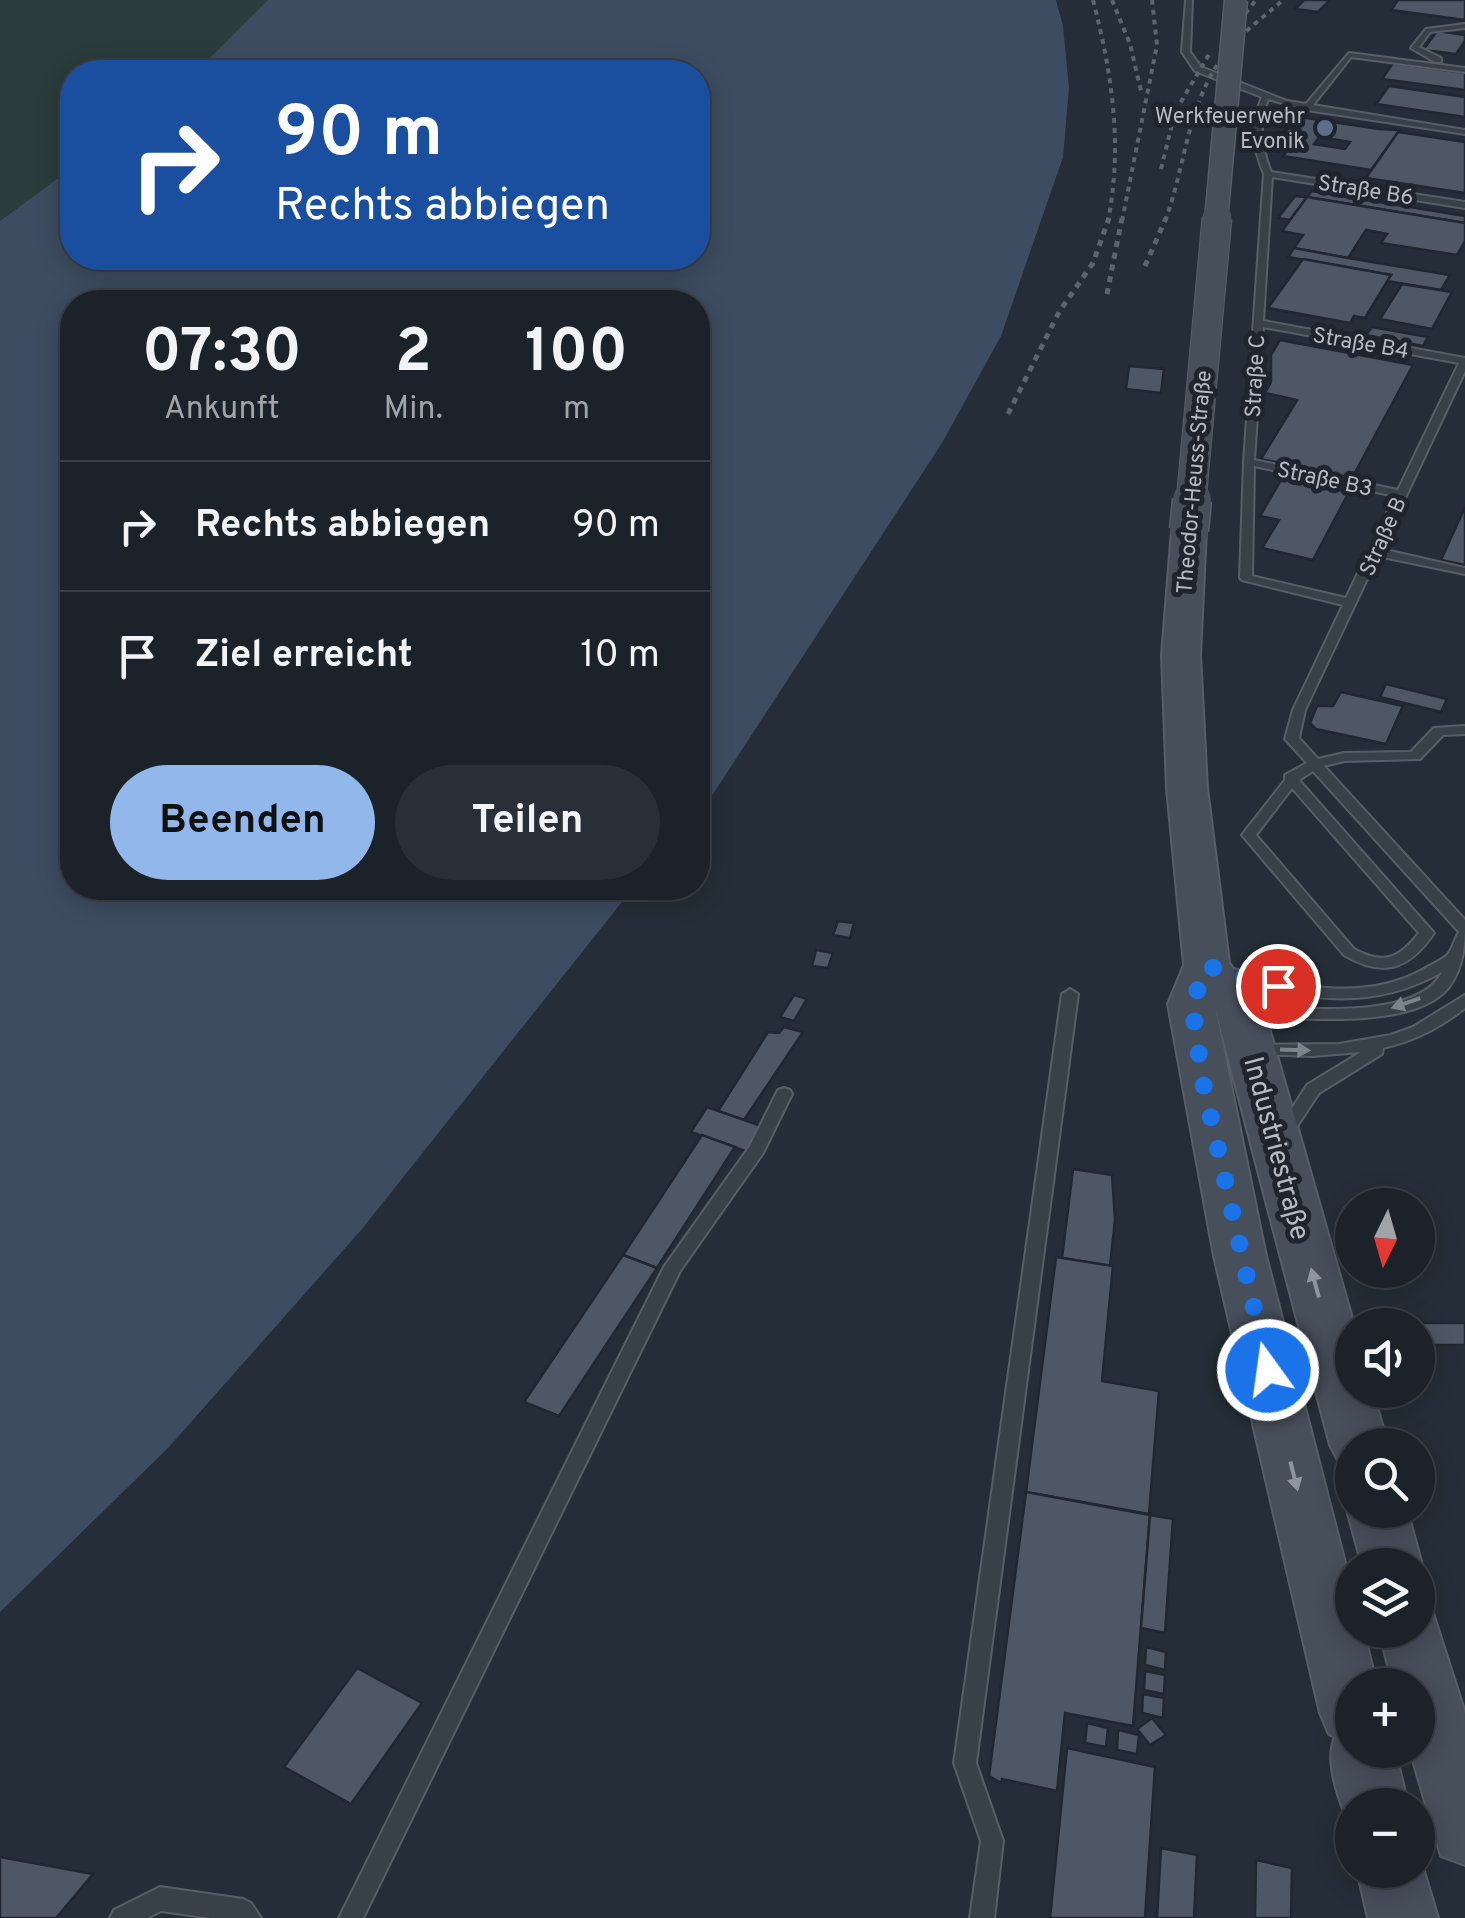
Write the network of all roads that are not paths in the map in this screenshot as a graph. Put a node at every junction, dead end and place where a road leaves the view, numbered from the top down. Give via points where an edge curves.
1 (1188, 0) edge
2 (1236, 0) edge
3 (1465, 26) edge
4 (1465, 68) edge
5 (1266, 96) junction
6 (1307, 108) junction
7 (1465, 132) edge
8 (1268, 174) junction
9 (1465, 205) edge
10 (1257, 323) junction
11 (1465, 361) edge
12 (1249, 462) junction
13 (1401, 494) junction
14 (1377, 552) junction
15 (1465, 571) edge
16 (1351, 602) junction
17 (1465, 730) edge
18 (1314, 762) junction
19 (1290, 778) junction
20 (1465, 931) edge
21 (1451, 960) junction
22 (1070, 994) dead end
23 (1465, 1000) edge
24 (1219, 1020) junction
25 (1388, 1042) junction
26 (784, 1094) dead end
27 (1277, 1145) junction
28 (1354, 1428) edge
29 (1415, 1648) edge
30 (1341, 1668) edge
31 (1465, 1832) edge
32 (1396, 1888) edge
33 (122, 1918) edge
34 (249, 1918) edge
35 (351, 1918) edge
36 (982, 1918) edge
37 (1403, 1918) edge

1 - 5 lane via 1186,52 1198,68
2 - 24 main road, Theodor-Heuss-Straße, bridge via 1182,674 1188,788
3 - 4 lane via 1436,27 1416,48
4 - 6 lane via 1349,54
5 - 6 lane
5 - 8 lane via 1254,124
6 - 7 lane
8 - 9 lane, Straße B6
8 - 10 lane, Straße C
10 - 11 lane, Straße B4
10 - 12 lane, Straße C
11 - 13 lane, Straße B
12 - 13 lane, Straße B3
12 - 16 lane, Straße C via 1246,578
13 - 14 lane, Straße B
14 - 15 lane
14 - 16 lane, Straße B
16 - 18 lane, Straße B via 1299,710 1292,739
17 - 18 lane via 1439,731 1415,756
18 - 19 lane
18 - 20 lane
19 - 19 lane via 1427,933 1413,954 1388,964 1366,963 1349,952 1250,834
20 - 21 lane
21 - 24 lane via 1402,985 1350,994 1300,991
21 -> 24 lane via 1442,988 1411,1004 1362,1015
22 - 36 lane via 965,1763 992,1841
23 - 25 lane via 1446,1019
24 -> 25 lane via 1353,1050
24 - 27 main road, Industriestraße
24 -> 30 main road, Industriestraße via 1240,1256
25 - 27 lane via 1312,1089
26 - 35 lane via 758,1149 673,1267
28 -> 27 main road, Industriestraße
29 - 31 main road
32 - 37 main road
33 - 34 lane via 160,1899 243,1911

